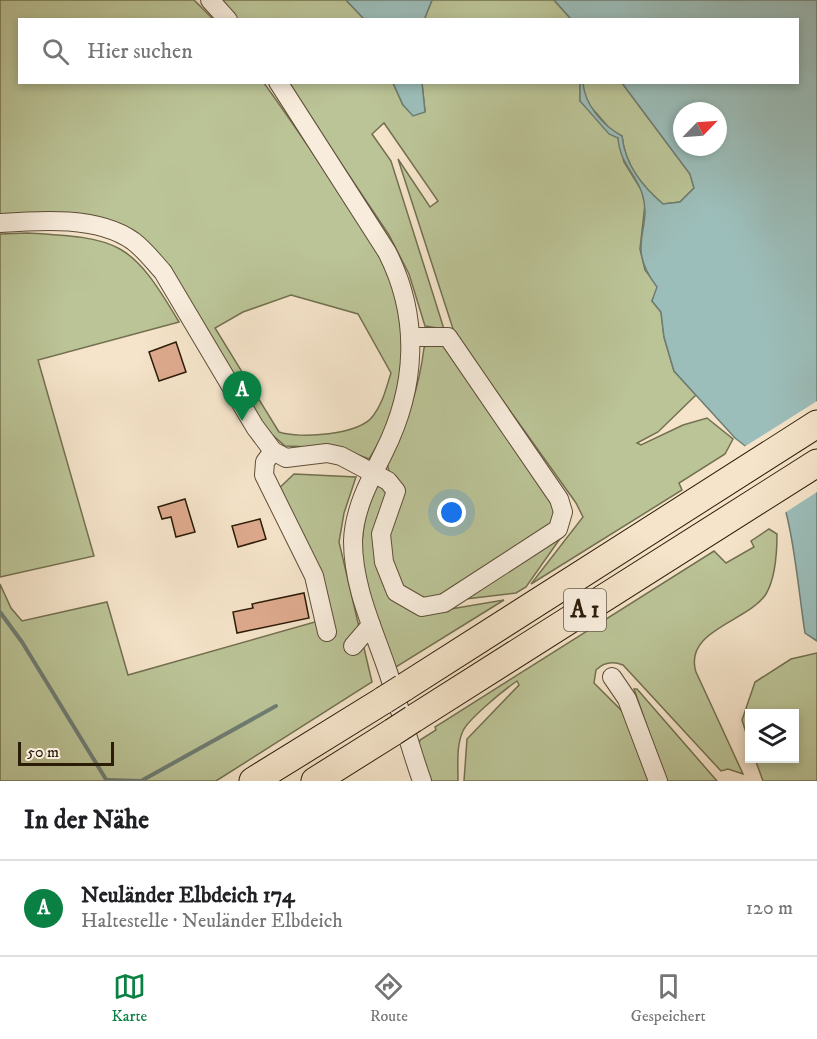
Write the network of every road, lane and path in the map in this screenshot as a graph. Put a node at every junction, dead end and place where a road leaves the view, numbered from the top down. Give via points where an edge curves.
1 (210, 0) edge
2 (226, 18) edge
3 (279, 84) edge
4 (0, 222) edge
5 (411, 337) junction
6 (817, 424) edge
7 (273, 452) junction
8 (817, 463) edge
9 (373, 471) junction
10 (371, 625) junction
11 (327, 632) dead end
12 (353, 646) dead end
13 (612, 677) dead end
14 (391, 687) junction
15 (253, 781) edge
16 (315, 781) edge
17 (422, 781) edge
18 (658, 781) edge

1 - 2 street
3 - 5 street via 387,252 400,278
4 - 7 street via 95,226 117,232 147,252
5 - 9 street via 404,402
5 - 9 street via 448,337 560,499 563,513 558,529 444,603 422,607 396,592 384,562 381,534 396,491
6 - 14 highway, A 1
7 - 9 street via 296,458 334,454
7 - 11 street via 265,462 264,475 314,576
8 - 16 highway, A 1
9 - 10 street via 364,491 353,540 362,599
10 - 12 street
10 - 14 street
13 - 18 street via 627,699
14 - 15 highway, A 1
14 - 17 street

